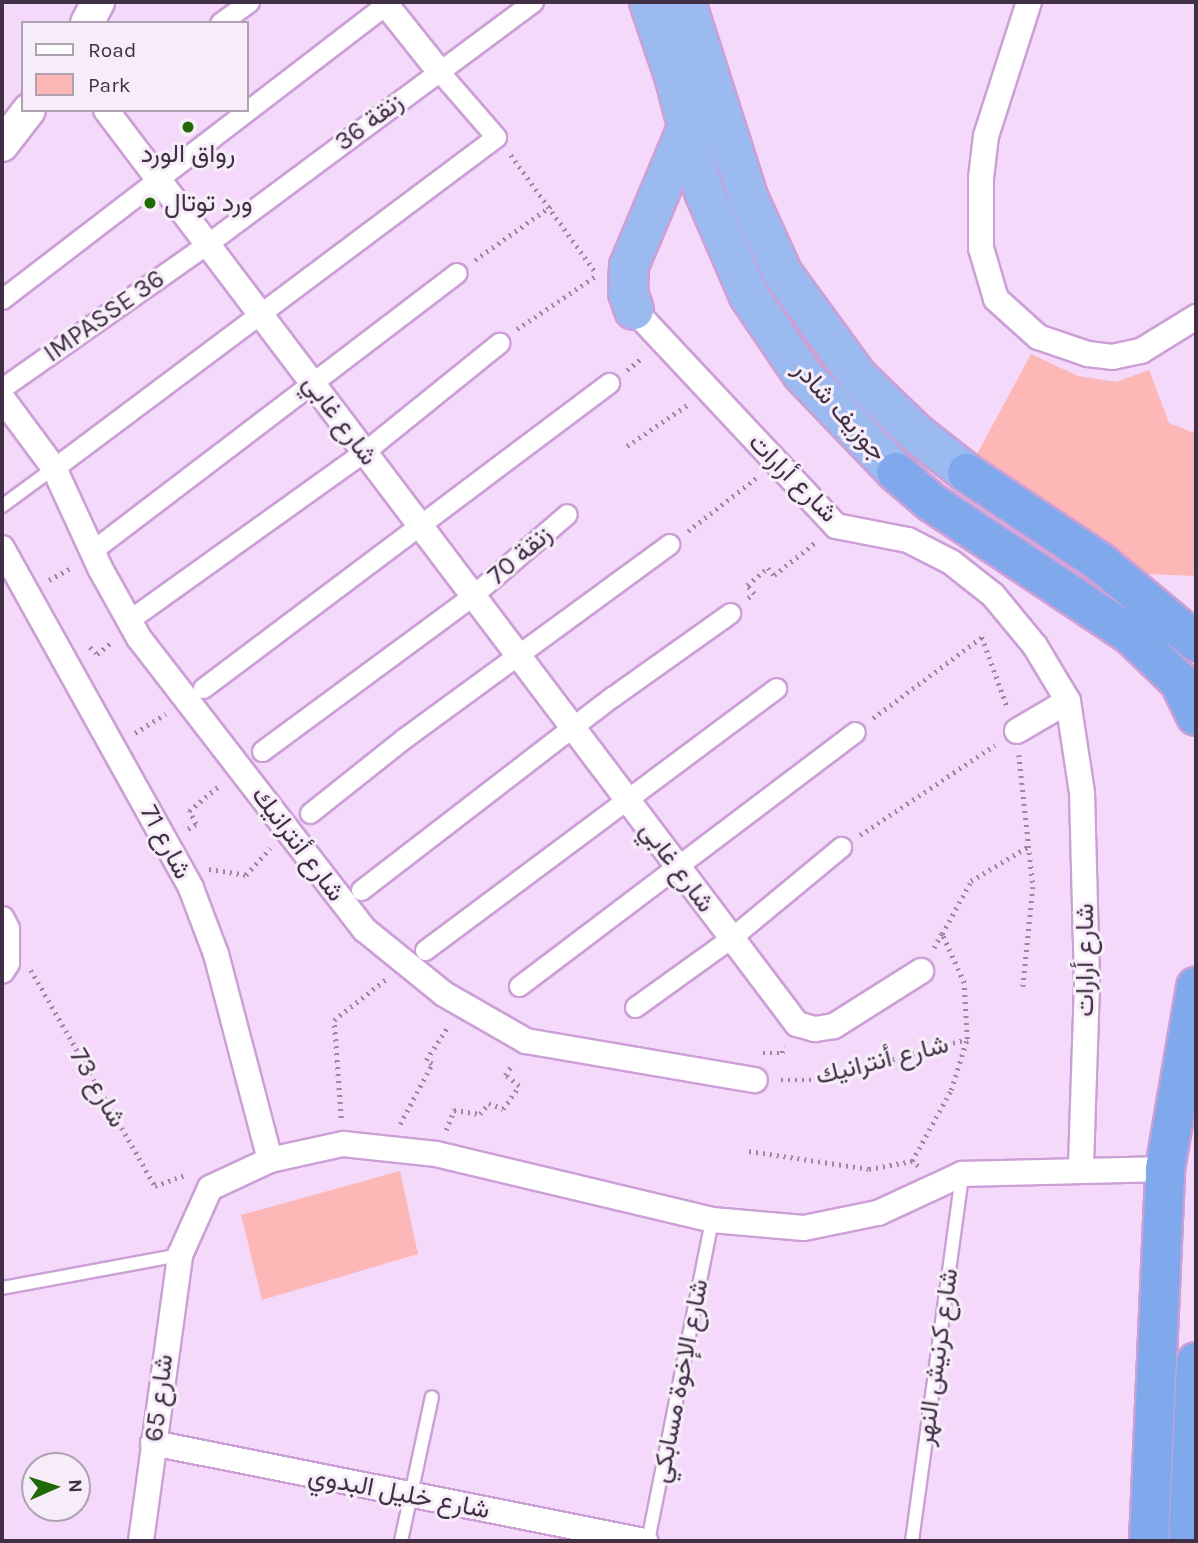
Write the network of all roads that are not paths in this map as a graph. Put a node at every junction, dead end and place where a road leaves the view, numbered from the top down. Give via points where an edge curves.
1 (98, 2) edge
2 (248, 2) edge
3 (533, 2) edge
4 (649, 2) edge
5 (686, 2) edge
6 (1029, 2) edge
7 (387, 3) edge
8 (88, 21) edge
9 (223, 21) edge
10 (438, 71) junction
11 (248, 110) edge
12 (27, 112) edge
13 (108, 112) edge
14 (245, 112) edge
15 (687, 128) junction
16 (3, 142) edge
17 (158, 179) junction
18 (207, 244) junction
19 (457, 273) road end
20 (2, 299) edge
21 (634, 310) joint
22 (260, 315) junction
23 (1196, 317) edge
24 (499, 343) road end
25 (609, 383) road end
26 (314, 385) junction
27 (2, 388) edge
28 (2, 398) edge
29 (364, 452) junction
30 (54, 468) junction
31 (2, 506) edge
32 (568, 514) dead end
33 (419, 525) junction
34 (669, 544) road end
35 (2, 548) edge
36 (97, 560) junction
37 (472, 596) junction
38 (730, 613) road end
39 (134, 629) junction
40 (1196, 642) edge
41 (517, 656) junction
42 (776, 688) dead end
43 (195, 694) junction
44 (1068, 701) junction
45 (1195, 712) edge
46 (573, 729) junction
47 (1017, 731) road end
48 (855, 732) road end
49 (262, 751) dead end
50 (626, 800) junction
51 (310, 813) dead end
52 (841, 847) road end
53 (676, 866) junction
54 (361, 890) dead end
55 (5, 924) edge
56 (731, 938) junction
57 (415, 957) junction
58 (2, 971) edge
59 (921, 971) road end
60 (519, 986) dead end
61 (1196, 987) edge
62 (781, 1005) joint
63 (635, 1007) dead end
64 (755, 1080) road end
65 (270, 1160) junction
66 (1081, 1169) junction
67 (1165, 1169) junction
68 (952, 1179) junction
69 (712, 1220) junction
70 (180, 1255) junction
71 (2, 1288) edge
72 (1196, 1362) edge
73 (432, 1397) dead end
74 (153, 1443) junction
75 (410, 1496) junction
76 (141, 1541) edge
77 (401, 1541) edge
78 (647, 1541) edge
79 (912, 1541) edge
80 (1149, 1541) edge
81 (1188, 1541) edge

1 - 8 street
2 - 9 street
3 - 10 street, زنقة 36
4 - 15 highway, جوزيف شادر
5 - 40 highway, جوزيف شادر via 750,200 783,274 858,377 916,433 967,473 1100,562
6 - 23 street via 986,136 981,178 981,248 996,299 1038,337 1112,357 1141,351
7 - 10 street
7 - 11 street
10 - 18 street, زنقة 36
10 - 22 street via 496,137
12 - 16 street
13 - 17 street, شارع غابي
14 - 17 street
15 - 21 highway via 629,267 628,293
15 - 45 highway, جوزيف شادر via 704,192 749,296 802,374 931,502 1131,635 1168,668
17 - 18 street, شارع غابي
17 - 20 street
18 - 22 street, شارع غابي
18 - 27 street, IMPASSE 36
19 - 26 street
21 - 44 street, شارع أرارات via 835,526 908,541 951,562 1018,622
22 - 26 street, شارع غابي
22 - 30 street
24 - 29 street
25 - 33 street
26 - 29 street, شارع غابي
26 - 36 street
28 - 30 street, شارع أنترانيك
29 - 33 street, شارع غابي
29 - 39 street
30 - 31 lane
30 - 36 street, شارع أنترانيك
32 - 37 street, زنقة 70
33 - 37 street, شارع غابي
33 - 43 street
34 - 41 street
35 - 65 street, شارع 71 via 191,888 216,954
36 - 39 street, شارع أنترانيك
37 - 41 street, شارع غابي
37 - 49 street, زنقة 70
38 - 46 street
39 - 43 street, شارع أنترانيك
41 - 46 street, شارع غابي
41 - 51 street
42 - 50 street
43 - 57 street, شارع أنترانيك via 240,768 365,930
44 - 47 street
44 - 66 street, شارع أرارات via 1082,792 1087,985
46 - 50 street, شارع غابي
46 - 54 street
48 - 53 street
50 - 53 street, شارع غابي
50 - 57 street
52 - 56 street
53 - 56 street, شارع غابي
53 - 60 street
55 - 58 street via 7,963
56 - 62 street, شارع غابي
56 - 63 street
57 - 64 street, شارع أنترانيك via 463,1004 526,1041
59 - 62 street, شارع أنترانيك via 834,1027 807,1028
61 - 67 highway
65 - 69 street via 343,1144 436,1154
65 - 70 street, شارع 65 via 210,1188
66 - 67 street
66 - 68 street
67 - 80 highway
68 - 69 street via 878,1213 804,1228
68 - 79 lane, شارع كرنيش النهر
69 - 78 lane, شارع الإخوة مسابكي
70 - 71 lane
70 - 74 street, شارع 65
72 - 81 highway
73 - 75 lane
74 - 75 street, شارع خليل البدوي
74 - 76 street, شارع 65
75 - 77 lane
75 - 78 street, شارع خليل البدوي

